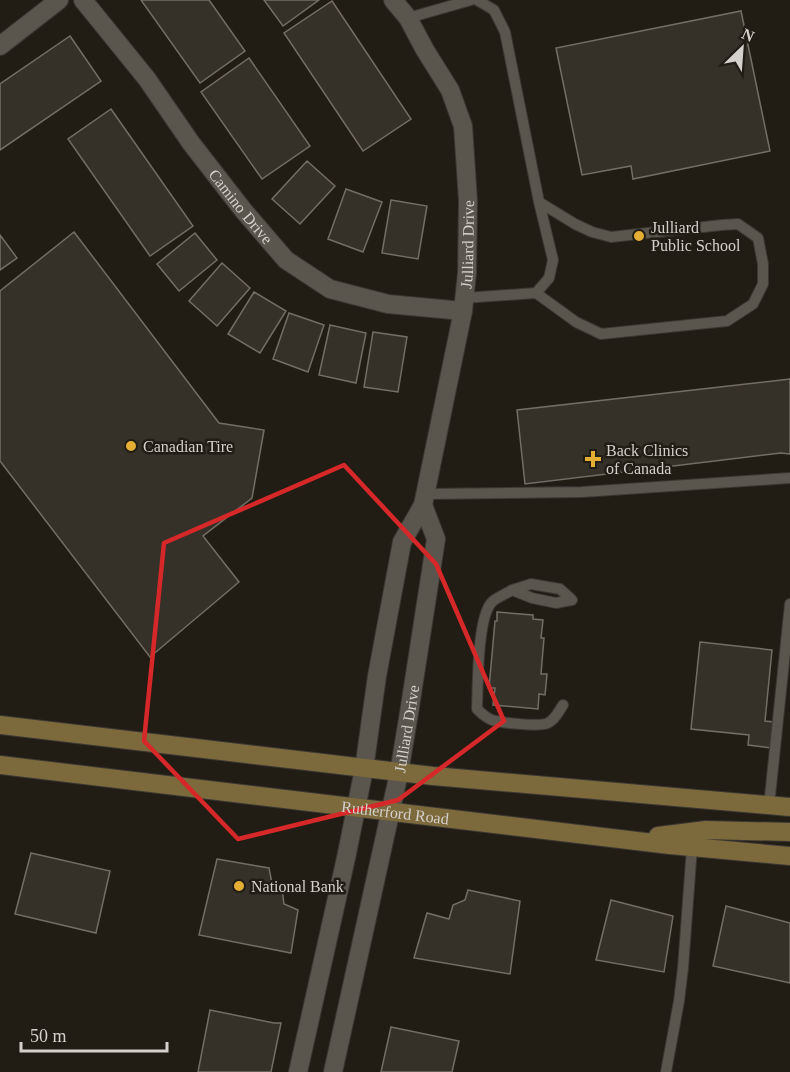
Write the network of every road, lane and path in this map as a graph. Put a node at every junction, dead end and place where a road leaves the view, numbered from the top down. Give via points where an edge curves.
1 (59, 0) edge
2 (83, 0) edge
3 (393, 0) edge
4 (471, 0) edge
5 (477, 0) edge
6 (408, 18) junction
7 (0, 46) edge
8 (539, 202) junction
9 (537, 293) junction
10 (464, 304) junction
11 (790, 478) edge
12 (424, 499) junction
13 (572, 600) dead end
14 (790, 604) edge
15 (563, 705) dead end
16 (0, 725) edge
17 (0, 765) edge
18 (364, 769) junction
19 (399, 773) junction
20 (769, 806) junction
21 (790, 807) edge
22 (355, 808) junction
23 (390, 812) junction
24 (790, 832) edge
25 (629, 840) junction
26 (693, 847) junction
27 (790, 856) edge
28 (298, 1072) edge
29 (333, 1072) edge
30 (666, 1072) edge

1 - 7 street
2 - 10 street, Camino Drive via 243,210 286,260 330,289 388,304
3 - 6 street, Julliard Drive
4 - 6 lane
5 - 8 lane via 494,10 505,32
6 - 10 street, Julliard Drive via 450,90 463,126 468,201
8 - 9 lane via 553,260 549,278
8 - 9 lane via 574,224 611,237 738,225 758,238 764,264 763,284 753,304 727,321 602,334 576,322
9 - 10 lane
10 - 12 street, Julliard Drive
11 - 12 lane
12 - 18 street, Julliard Drive via 402,542
12 - 19 street, Julliard Drive via 436,539
13 - 15 lane via 556,603 512,590 492,602 480,641 477,709 485,716 509,723 546,724
14 - 20 lane
16 - 18 main road
17 - 22 main road, Rutherford Road
18 - 19 main road
18 - 22 street, Julliard Drive
19 - 20 main road
19 - 23 street, Julliard Drive
20 - 21 main road
22 - 23 main road, Rutherford Road
22 - 28 street, Julliard Drive
23 - 25 main road, Rutherford Road
23 - 29 street, Julliard Drive
24 - 25 main road via 706,830
25 - 26 main road, Rutherford Road
26 - 27 main road, Rutherford Road
26 - 30 lane via 684,968

